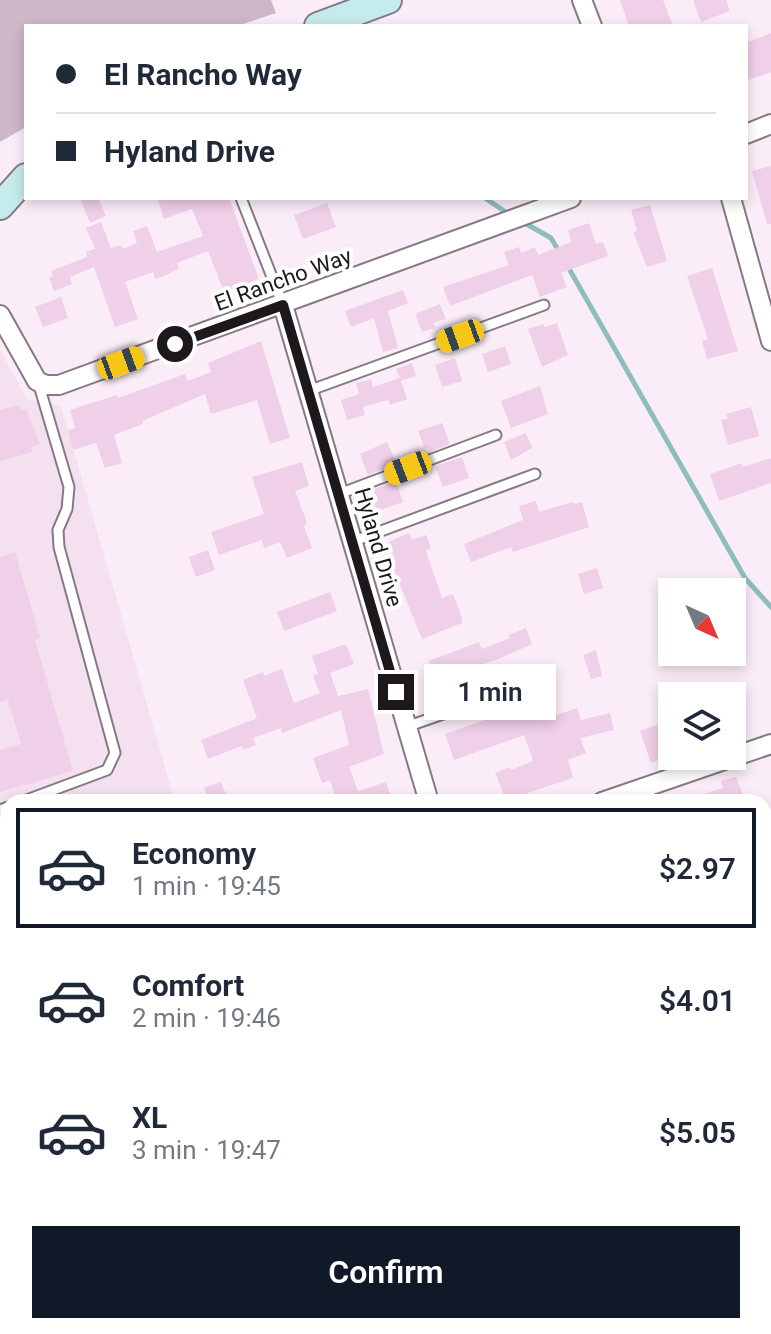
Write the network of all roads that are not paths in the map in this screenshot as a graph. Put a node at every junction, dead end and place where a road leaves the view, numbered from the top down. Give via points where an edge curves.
1 (388, 0) edge
2 (582, 0) edge
3 (323, 24) edge
4 (591, 24) edge
5 (771, 124) edge
6 (748, 133) edge
7 (24, 169) edge
8 (24, 179) edge
9 (0, 187) edge
10 (242, 200) edge
11 (566, 200) edge
12 (732, 200) edge
13 (0, 206) edge
14 (283, 305) junction
15 (544, 305) dead end
16 (0, 315) edge
17 (771, 341) edge
18 (37, 381) junction
19 (308, 391) junction
20 (496, 435) dead end
21 (535, 474) dead end
22 (339, 494) junction
23 (354, 541) junction
24 (543, 679) dead end
25 (406, 727) junction
26 (771, 744) edge
27 (42, 794) edge
28 (427, 794) edge
29 (625, 794) edge

1 - 3 street
2 - 4 street
5 - 6 street
7 - 9 street
8 - 13 street
10 - 14 lane
11 - 14 street, El Rancho Way
12 - 17 street
14 - 18 street, El Rancho Way via 59,385
14 - 19 street, Hyland Drive
15 - 19 lane
16 - 18 street
18 - 27 lane via 69,487 59,547 115,753 107,770
19 - 22 street, Hyland Drive
20 - 22 lane
21 - 23 lane
22 - 23 street, Hyland Drive
23 - 25 street, Hyland Drive
24 - 25 lane
25 - 28 street, Hyland Drive
26 - 29 street

